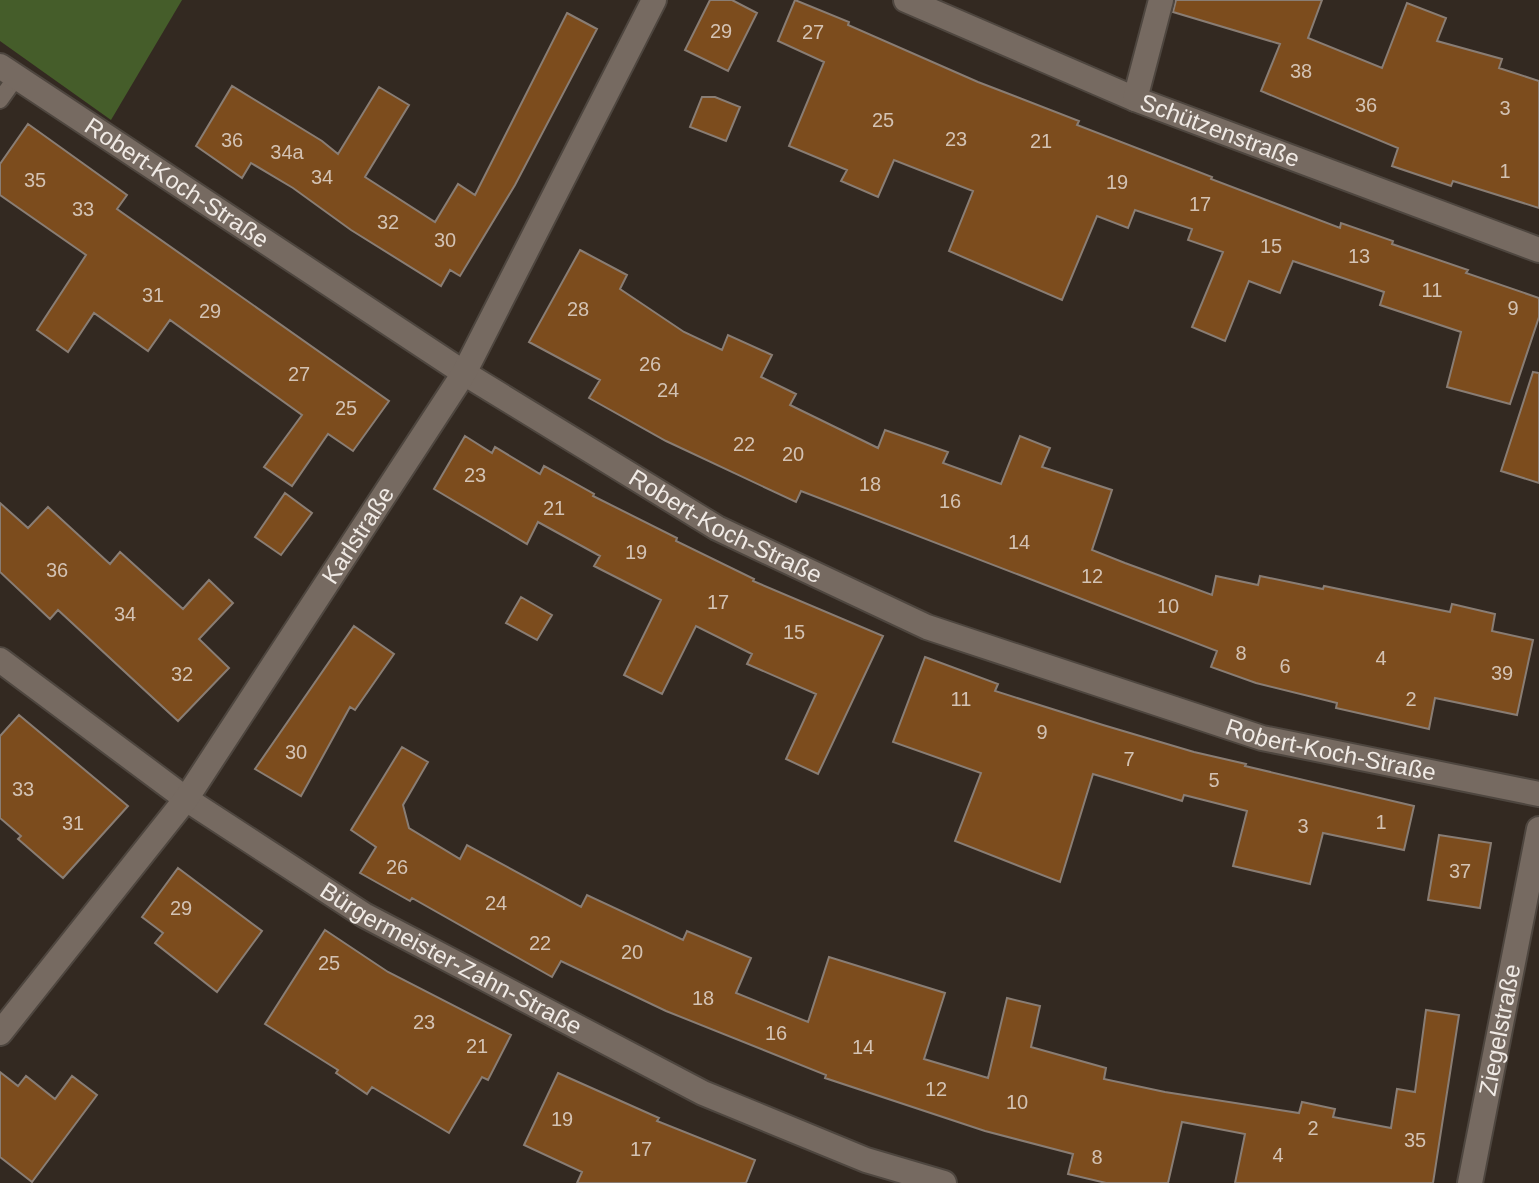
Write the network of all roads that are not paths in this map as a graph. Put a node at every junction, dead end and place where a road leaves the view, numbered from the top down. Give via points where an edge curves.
1 (654, 0) edge
2 (906, 0) edge
3 (1161, 0) edge
4 (8, 71) edge
5 (1135, 99) junction
6 (0, 100) edge
7 (1539, 250) edge
8 (464, 373) junction
9 (0, 660) edge
10 (1539, 794) edge
11 (186, 799) junction
12 (1539, 829) edge
13 (0, 1033) edge
14 (944, 1183) edge
15 (1470, 1183) edge

1 - 8 street, Karlstraße
2 - 5 street, Schützenstraße
3 - 5 street
4 - 6 lane
4 - 8 street, Robert-Koch-Straße
5 - 7 street, Schützenstraße
8 - 10 street, Robert-Koch-Straße via 717,528 927,627 1262,738
8 - 11 street, Karlstraße
9 - 11 street, Bürgermeister-Zahn-Straße
11 - 13 street, Karlstraße
11 - 14 street, Bürgermeister-Zahn-Straße via 364,915 703,1093 866,1160
12 - 15 street, Ziegelstraße

